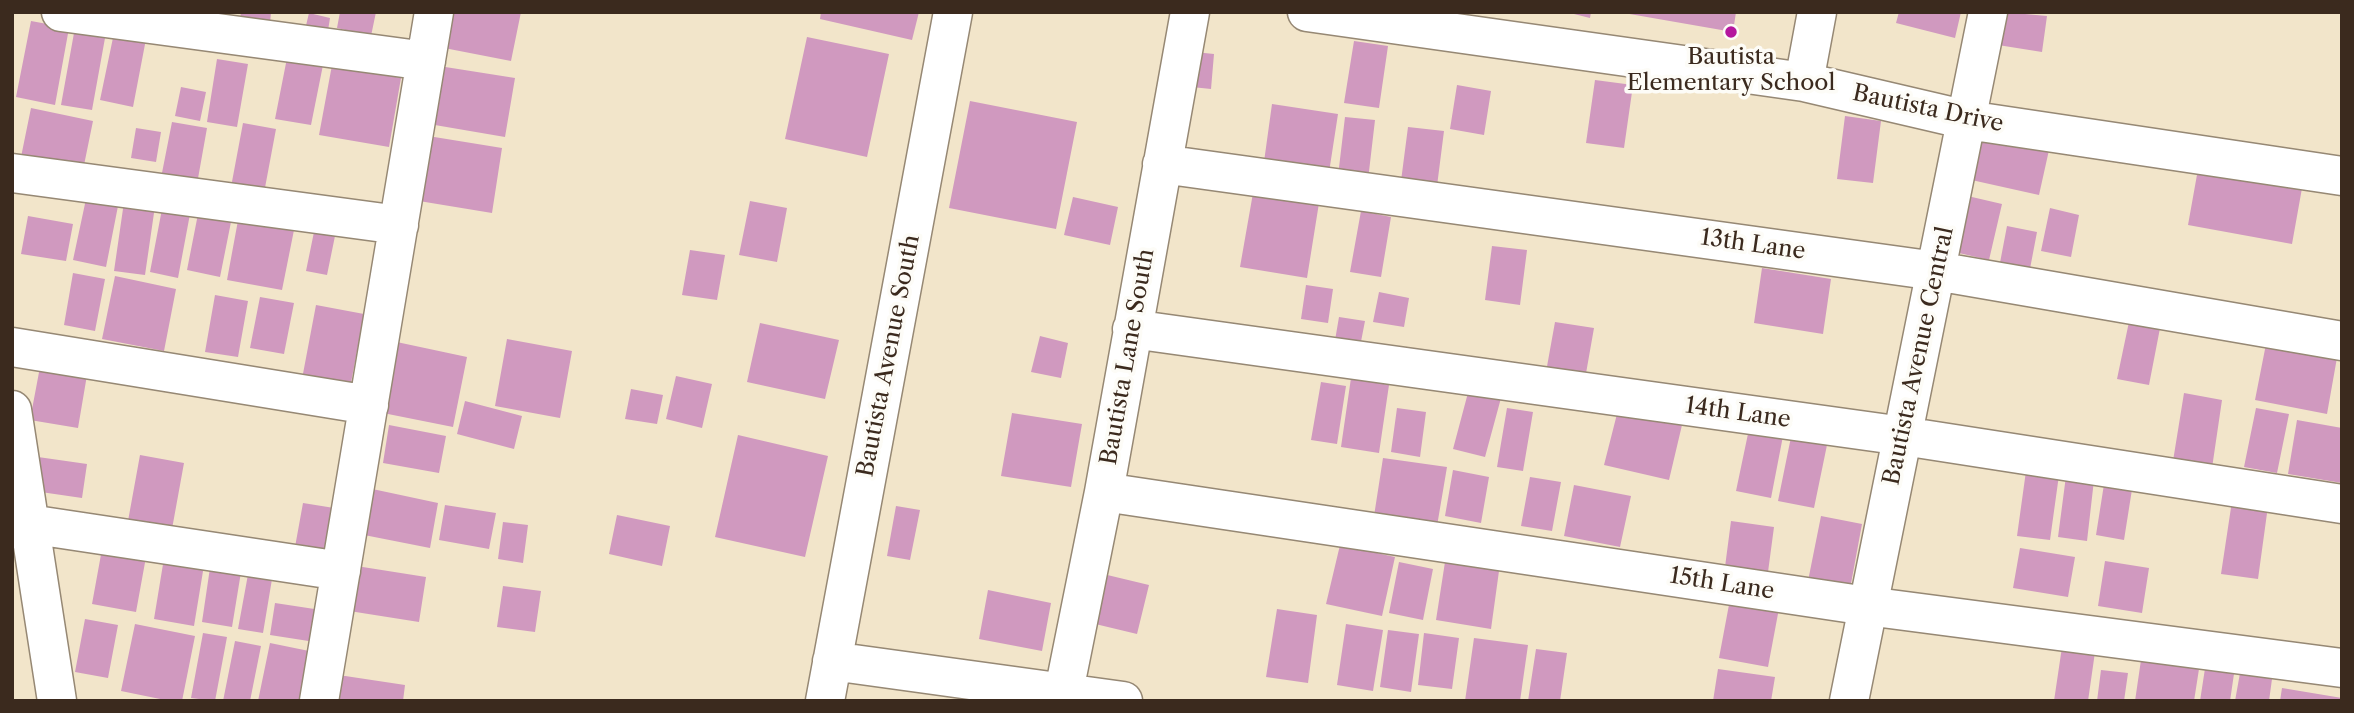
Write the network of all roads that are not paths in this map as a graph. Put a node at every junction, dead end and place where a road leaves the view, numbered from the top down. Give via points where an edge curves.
1 (61, 12) edge
2 (434, 12) edge
3 (953, 12) edge
4 (1190, 12) edge
5 (1307, 12) edge
6 (1818, 12) edge
7 (1988, 12) edge
8 (426, 61) junction
9 (1804, 82) junction
10 (1967, 120) junction
11 (1162, 164) junction
12 (12, 173) edge
13 (2342, 176) edge
14 (399, 225) junction
15 (1936, 271) junction
16 (1132, 330) junction
17 (2342, 341) edge
18 (12, 347) edge
19 (369, 405) junction
20 (12, 410) edge
21 (1902, 436) junction
22 (1104, 492) junction
23 (2342, 504) edge
24 (29, 524) junction
25 (341, 571) junction
26 (1867, 606) junction
27 (832, 662) junction
28 (2342, 668) edge
29 (1063, 697) edge
30 (62, 700) edge
31 (319, 701) edge
32 (825, 701) edge
33 (1123, 701) edge
34 (1849, 701) edge

1 - 8 street
2 - 8 street
3 - 27 street, Bautista Avenue South
4 - 11 street, Bautista Lane South
5 - 9 street, Bautista Drive
6 - 9 street
7 - 10 street, Bautista Avenue Central
8 - 14 street
9 - 10 street, Bautista Drive
10 - 13 street, Bautista Drive
10 - 15 street, Bautista Avenue Central
11 - 15 street, 13th Lane
11 - 16 street, Bautista Lane South
12 - 14 street
14 - 19 street
15 - 17 street, 13th Lane
15 - 21 street, Bautista Avenue Central
16 - 21 street, 14th Lane
16 - 22 street, Bautista Lane South
18 - 19 street
19 - 25 street
20 - 24 street
21 - 23 street, 14th Lane
21 - 26 street, Bautista Avenue Central
22 - 26 street, 15th Lane
22 - 29 street, Bautista Lane South
24 - 25 street
24 - 30 street
25 - 31 street
26 - 28 street, 15th Lane
26 - 34 street, Bautista Avenue Central
27 - 29 street
27 - 32 street, Bautista Avenue South
29 - 33 street

